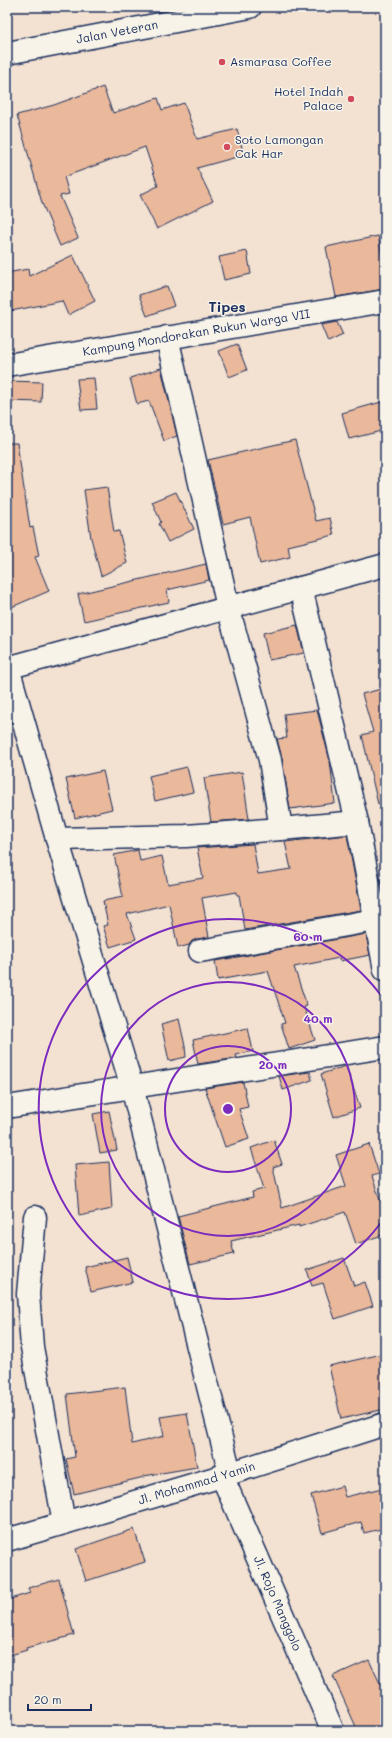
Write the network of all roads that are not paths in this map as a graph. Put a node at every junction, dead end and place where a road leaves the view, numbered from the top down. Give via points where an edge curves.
1 (250, 7) edge
2 (7, 54) edge
3 (385, 301) edge
4 (167, 336) junction
5 (7, 365) edge
6 (385, 565) edge
7 (301, 588) junction
8 (228, 608) junction
9 (7, 667) edge
10 (357, 822) junction
11 (281, 829) junction
12 (57, 839) junction
13 (376, 920) junction
14 (200, 951) dead end
15 (385, 970) edge
16 (385, 1047) edge
17 (132, 1087) junction
18 (7, 1107) edge
19 (35, 1217) dead end
20 (385, 1424) edge
21 (226, 1475) junction
22 (64, 1523) junction
23 (7, 1540) edge
24 (333, 1731) edge

1 - 2 street, Jalan Veteran
3 - 4 street, Kampung Mondorakan Rukun Warga VII
4 - 5 street, Kampung Mondorakan Rukun Warga VII
4 - 8 street
6 - 7 street
7 - 8 street
7 - 10 street
8 - 9 street
8 - 11 street via 270,760
9 - 12 street, Jl. Rojo Manggolo
10 - 11 street
10 - 13 street
11 - 12 street via 186,836
12 - 17 street, Jl. Rojo Manggolo
13 - 14 street
13 - 15 street
16 - 17 street
17 - 18 street
17 - 21 street, Jl. Rojo Manggolo
19 - 22 street via 28,1294 32,1347
20 - 21 street, Jl. Mohammad Yamin
21 - 22 street, Jl. Mohammad Yamin
21 - 24 street, Jl. Rojo Manggolo
22 - 23 street, Jl. Mohammad Yamin

